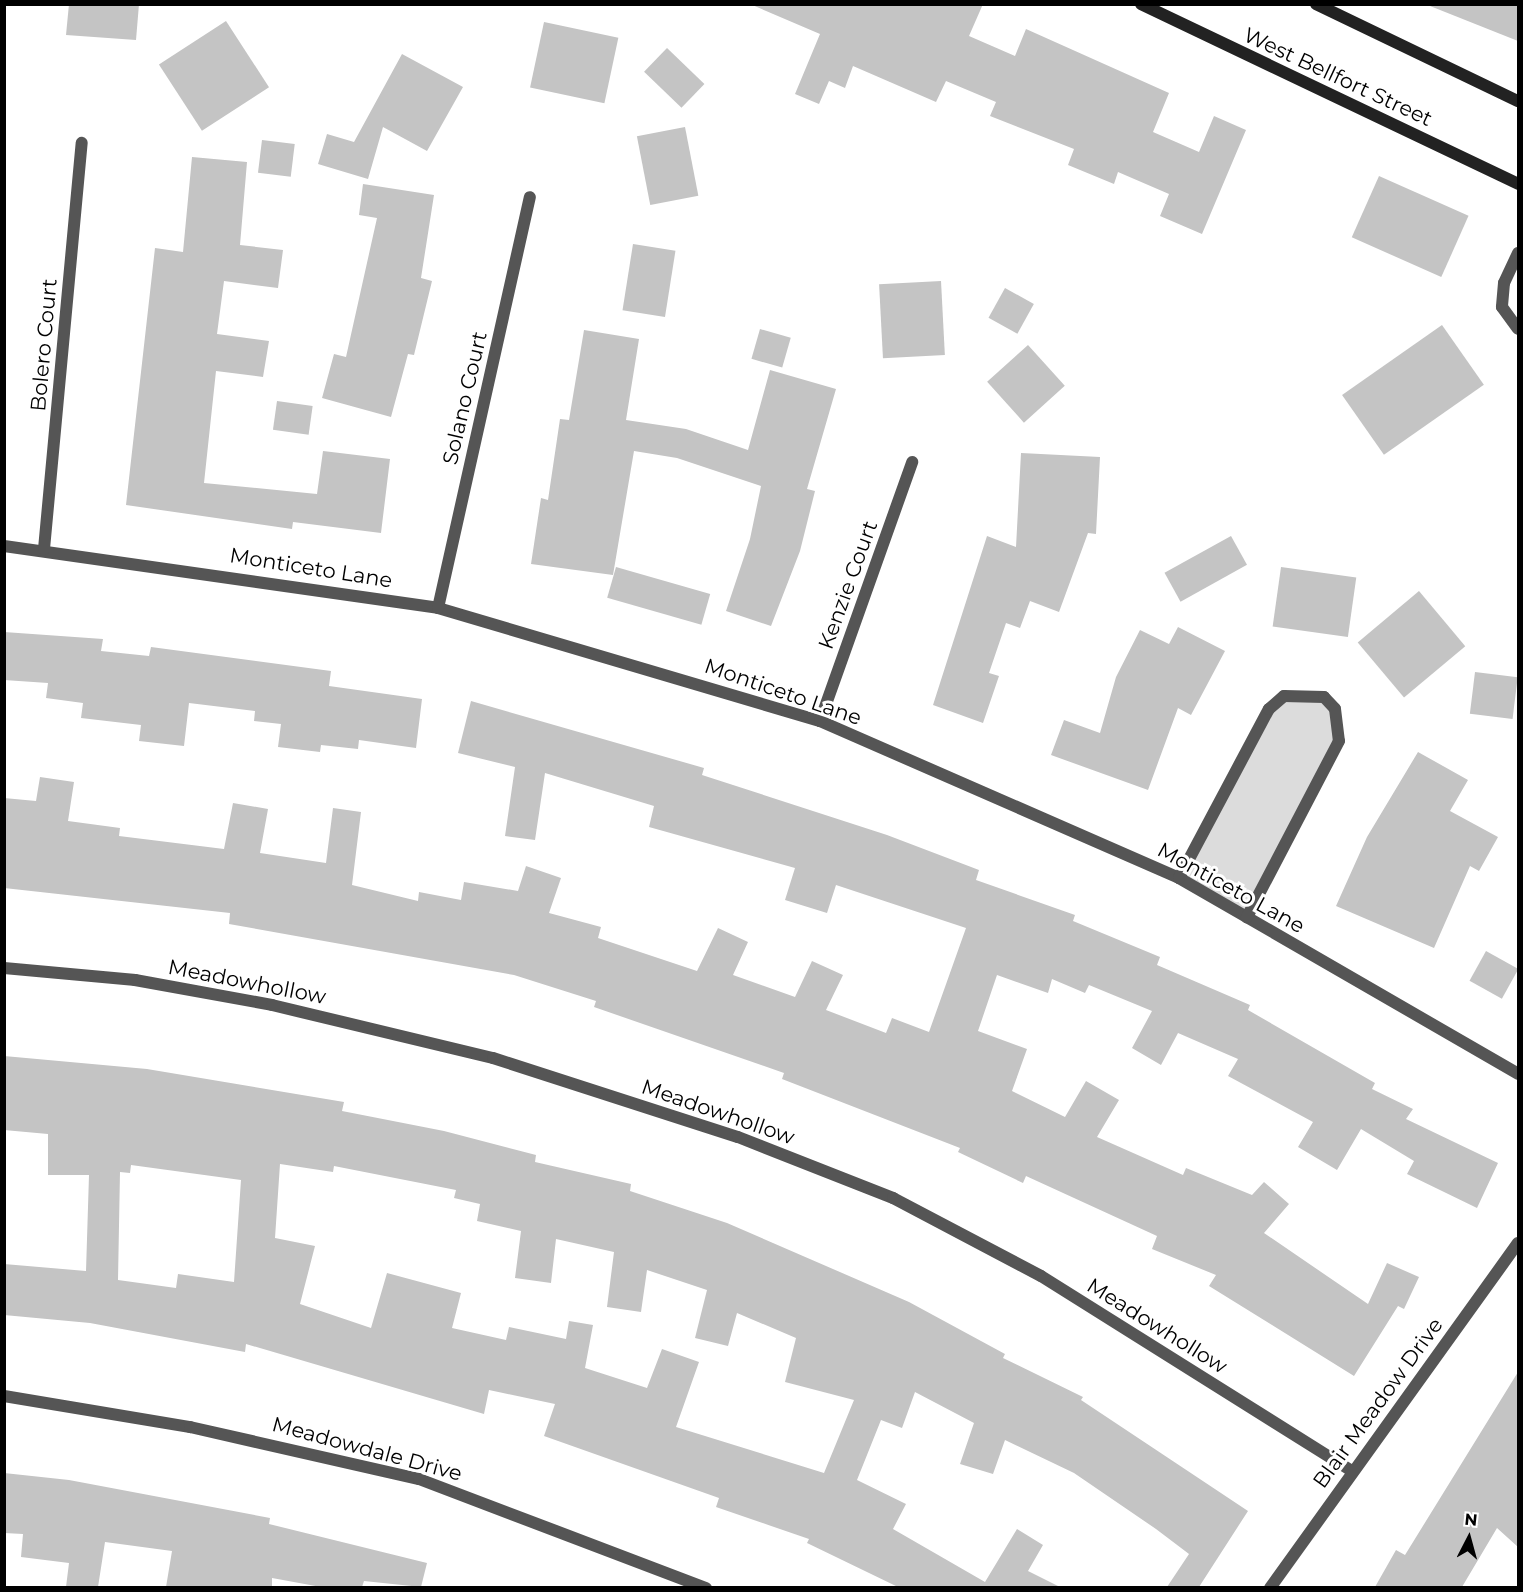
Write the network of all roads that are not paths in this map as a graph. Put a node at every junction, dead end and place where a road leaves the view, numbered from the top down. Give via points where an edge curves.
1 (1141, 4) edge
2 (1316, 4) edge
3 (1518, 101) edge
4 (82, 143) dead end
5 (1518, 184) edge
6 (530, 197) dead end
7 (1518, 253) edge
8 (1518, 329) edge
9 (912, 462) dead end
10 (4, 546) edge
11 (44, 549) junction
12 (438, 608) junction
13 (820, 721) junction
14 (1179, 878) junction
15 (1246, 917) junction
16 (4, 968) edge
17 (1518, 1074) edge
18 (1518, 1243) edge
19 (4, 1396) edge
20 (1352, 1471) junction
21 (706, 1587) edge
22 (1270, 1587) edge

1 - 5 main road, West Bellfort Street
2 - 3 main road
4 - 11 street, Bolero Court
6 - 12 street, Solano Court
7 - 8 street via 1504,283 1502,307
9 - 13 street, Kenzie Court
10 - 11 street, Monticeto Lane
11 - 12 street, Monticeto Lane
12 - 13 street, Monticeto Lane
13 - 14 street, Monticeto Lane
14 - 15 street, Monticeto Lane
14 - 15 street via 1269,710 1284,696 1324,697 1335,709 1339,741
15 - 17 street, Monticeto Lane
16 - 20 street, Meadowhollow via 135,980 272,1005 493,1058 738,1137 893,1198 1041,1276
18 - 20 street, Blair Meadow Drive
19 - 21 street, Meadowdale Drive via 190,1426 408,1476
20 - 22 street, Blair Meadow Drive

